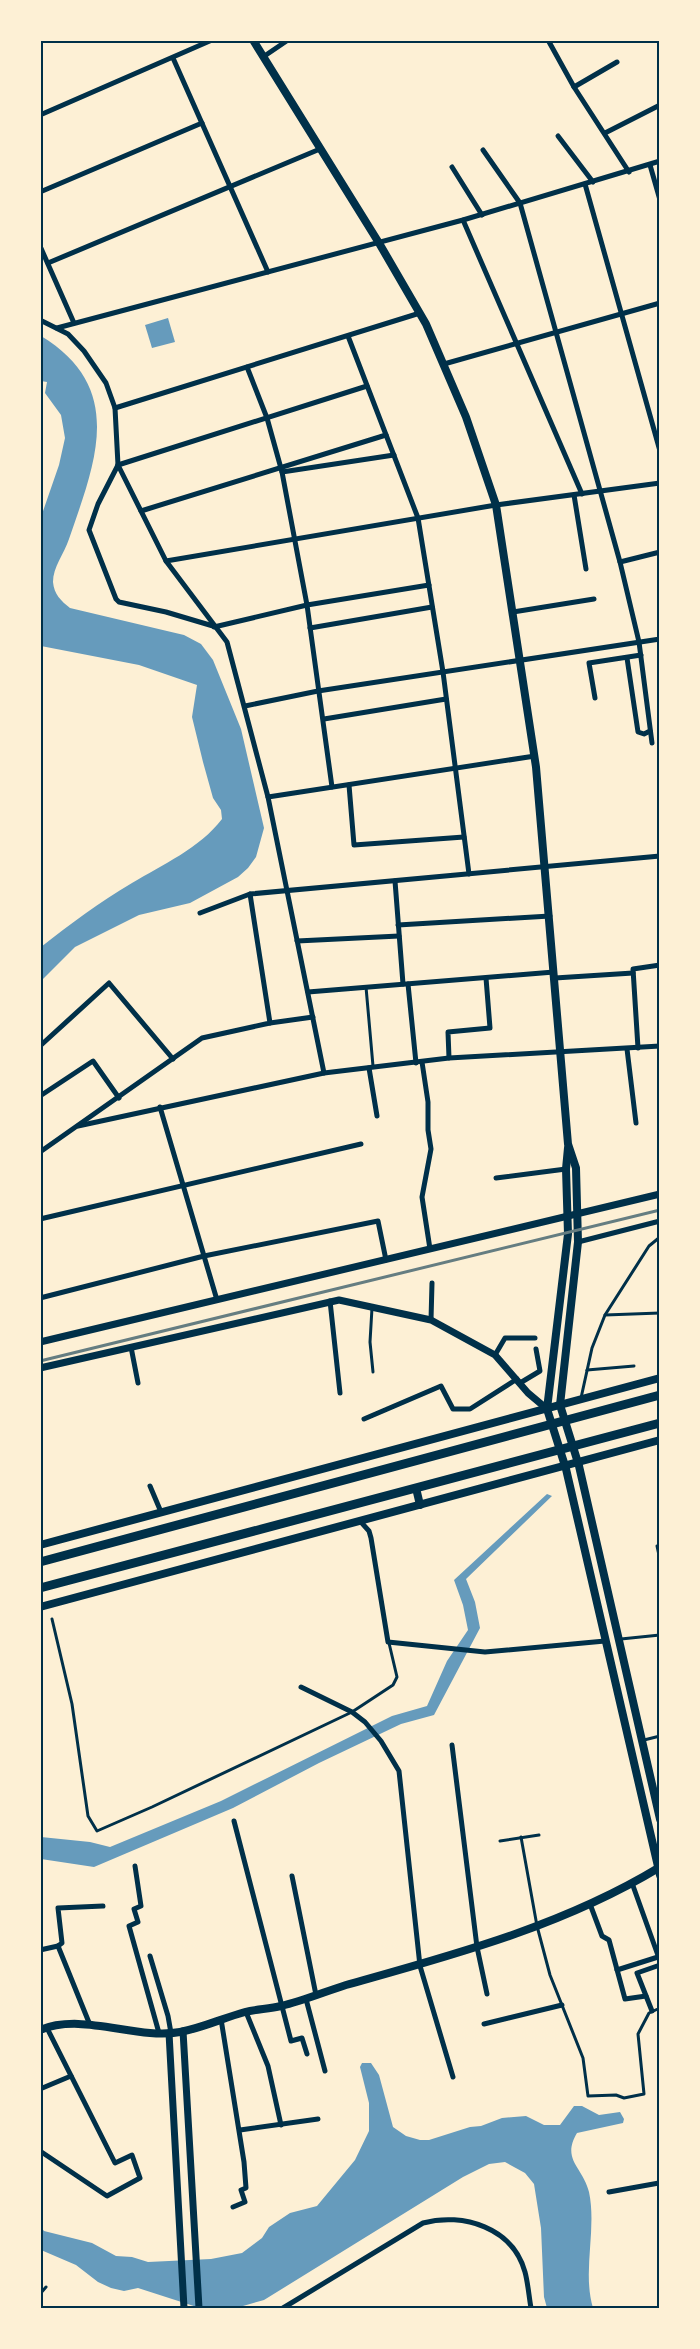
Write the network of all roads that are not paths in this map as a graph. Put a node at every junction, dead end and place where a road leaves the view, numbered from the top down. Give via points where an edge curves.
1 (212, 40) edge
2 (253, 40) edge
3 (288, 40) edge
4 (548, 40) edge
5 (263, 57) junction
6 (172, 58) junction
7 (617, 62) dead end
8 (574, 87) junction
9 (660, 105) edge
10 (40, 115) edge
11 (202, 123) junction
12 (605, 133) junction
13 (558, 136) dead end
14 (320, 149) junction
15 (483, 150) dead end
16 (660, 161) edge
17 (650, 165) junction
18 (452, 167) dead end
19 (629, 172) junction
20 (593, 182) junction
21 (585, 184) junction
22 (230, 186) junction
23 (40, 192) edge
24 (660, 200) edge
25 (520, 203) junction
26 (482, 215) junction
27 (463, 220) junction
28 (379, 243) junction
29 (40, 246) edge
30 (48, 263) junction
31 (268, 272) junction
32 (660, 303) edge
33 (420, 313) junction
34 (621, 314) junction
35 (40, 320) edge
36 (74, 323) junction
37 (57, 328) junction
38 (556, 332) junction
39 (348, 336) junction
40 (517, 343) junction
41 (444, 364) junction
42 (248, 367) junction
43 (367, 386) junction
44 (115, 408) junction
45 (267, 418) junction
46 (386, 435) junction
47 (660, 451) edge
48 (394, 455) junction
49 (118, 465) junction
50 (282, 469) junction
51 (660, 483) edge
52 (600, 491) junction
53 (582, 494) junction
54 (574, 495) junction
55 (496, 505) junction
56 (141, 511) junction
57 (418, 518) junction
58 (294, 539) junction
59 (660, 552) edge
60 (166, 561) junction
61 (620, 562) junction
62 (586, 569) dead end
63 (429, 585) junction
64 (594, 599) dead end
65 (307, 605) junction
66 (432, 607) junction
67 (513, 612) junction
68 (214, 627) junction
69 (310, 628) junction
70 (660, 639) edge
71 (639, 642) junction
72 (641, 655) junction
73 (627, 658) junction
74 (521, 659) junction
75 (443, 672) junction
76 (318, 691) junction
77 (446, 699) junction
78 (595, 699) dead end
79 (245, 706) junction
80 (324, 719) junction
81 (650, 731) junction
82 (652, 744) dead end
83 (535, 756) junction
84 (455, 769) junction
85 (350, 784) junction
86 (332, 787) junction
87 (268, 797) junction
88 (464, 837) junction
89 (660, 856) edge
90 (546, 867) junction
91 (469, 874) junction
92 (395, 881) junction
93 (287, 891) junction
94 (250, 894) junction
95 (200, 913) dead end
96 (550, 916) junction
97 (398, 925) junction
98 (399, 936) junction
99 (297, 941) junction
100 (660, 965) edge
101 (633, 973) junction
102 (554, 975) junction
103 (486, 978) junction
104 (405, 984) junction
105 (366, 987) junction
106 (308, 992) junction
107 (313, 1017) junction
108 (270, 1023) junction
109 (40, 1046) edge
110 (660, 1046) edge
111 (638, 1048) junction
112 (627, 1049) junction
113 (560, 1053) junction
114 (172, 1059) junction
115 (449, 1059) junction
116 (419, 1062) junction
117 (371, 1068) junction
118 (324, 1073) junction
119 (40, 1096) edge
120 (119, 1098) junction
121 (159, 1107) junction
122 (377, 1116) dead end
123 (636, 1123) dead end
124 (78, 1126) junction
125 (568, 1143) junction
126 (361, 1144) dead end
127 (40, 1152) edge
128 (566, 1169) junction
129 (496, 1178) dead end
130 (183, 1186) junction
131 (660, 1194) edge
132 (577, 1214) junction
133 (567, 1216) junction
134 (40, 1219) edge
135 (660, 1221) edge
136 (660, 1237) edge
137 (578, 1242) junction
138 (430, 1249) junction
139 (204, 1256) junction
140 (386, 1260) junction
141 (432, 1283) dead end
142 (40, 1298) edge
143 (217, 1300) junction
144 (330, 1301) junction
145 (372, 1307) junction
146 (660, 1314) edge
147 (605, 1315) junction
148 (431, 1320) junction
149 (535, 1338) dead end
150 (40, 1342) edge
151 (131, 1347) junction
152 (536, 1349) dead end
153 (495, 1355) junction
154 (634, 1366) dead end
155 (40, 1368) edge
156 (587, 1370) junction
157 (373, 1372) dead end
158 (660, 1378) edge
159 (518, 1381) junction
160 (138, 1383) dead end
161 (340, 1393) dead end
162 (660, 1395) edge
163 (581, 1400) junction
164 (560, 1405) junction
165 (547, 1409) junction
166 (364, 1419) dead end
167 (565, 1421) junction
168 (660, 1423) edge
169 (552, 1425) junction
170 (660, 1440) edge
171 (573, 1446) junction
172 (560, 1449) junction
173 (578, 1463) junction
174 (565, 1466) junction
175 (150, 1486) dead end
176 (416, 1488) junction
177 (420, 1505) junction
178 (161, 1512) junction
179 (360, 1521) junction
180 (40, 1545) edge
181 (657, 1546) dead end
182 (660, 1560) edge
183 (40, 1562) edge
184 (40, 1588) edge
185 (40, 1607) edge
186 (52, 1619) dead end
187 (660, 1635) edge
188 (619, 1639) junction
189 (605, 1641) junction
190 (388, 1642) junction
191 (301, 1687) dead end
192 (352, 1712) junction
193 (660, 1736) edge
194 (642, 1740) junction
195 (452, 1745) dead end
196 (660, 1819) edge
197 (234, 1821) dead end
198 (539, 1835) dead end
199 (521, 1838) junction
200 (500, 1841) dead end
201 (135, 1866) dead end
202 (659, 1871) edge
203 (292, 1876) dead end
204 (632, 1883) junction
205 (590, 1904) junction
206 (103, 1906) dead end
207 (537, 1926) junction
208 (58, 1946) junction
209 (477, 1947) junction
210 (40, 1950) edge
211 (150, 1956) dead end
212 (659, 1961) edge
213 (420, 1966) junction
214 (617, 1970) junction
215 (487, 1994) dead end
216 (316, 1995) junction
217 (646, 1996) junction
218 (306, 1999) junction
219 (562, 2005) junction
220 (281, 2006) junction
221 (660, 2008) edge
222 (652, 2011) junction
223 (246, 2012) junction
224 (221, 2019) junction
225 (484, 2024) dead end
226 (90, 2026) junction
227 (44, 2029) edge
228 (183, 2031) junction
229 (159, 2033) junction
230 (170, 2033) junction
231 (307, 2054) dead end
232 (325, 2071) dead end
233 (71, 2076) junction
234 (453, 2077) dead end
235 (40, 2089) edge
236 (318, 2119) dead end
237 (280, 2125) junction
238 (240, 2130) junction
239 (40, 2151) edge
240 (660, 2189) edge
241 (609, 2192) dead end
242 (233, 2206) dead end
243 (46, 2288) dead end
244 (40, 2294) edge
245 (297, 2301) junction
246 (184, 2308) edge
247 (199, 2308) edge
248 (284, 2308) edge
249 (301, 2308) edge
250 (531, 2308) edge

1 - 6 street
2 - 5 main road
3 - 5 street
4 - 8 street
5 - 14 main road
6 - 10 street
6 - 11 street
7 - 8 street
8 - 12 street
9 - 12 street
11 - 22 street
11 - 23 street
12 - 19 street
13 - 20 street
14 - 22 street
14 - 28 main road
15 - 25 street
16 - 17 street
17 - 19 street
17 - 24 street
18 - 26 street
19 - 20 street
20 - 21 street
21 - 25 street
21 - 34 street
22 - 30 street
22 - 31 street
25 - 26 street
25 - 38 street
26 - 27 street
27 - 28 street
27 - 40 street
28 - 31 street
28 - 33 main road
29 - 30 street
30 - 36 street
31 - 36 street
32 - 34 street
33 - 39 street
33 - 41 main road
34 - 38 street
34 - 47 street
35 - 37 street
36 - 37 street
37 - 44 street via 68,334 96,367
38 - 40 street
38 - 52 street
39 - 42 street
39 - 43 street
40 - 41 street
40 - 53 street
41 - 55 main road
42 - 44 street
42 - 45 street
43 - 45 street
43 - 46 street
44 - 49 street
45 - 49 street
45 - 50 street
46 - 48 street
46 - 50 street
48 - 50 street
48 - 57 street
49 - 56 street
49 - 68 street via 89,530 117,601
50 - 56 street
50 - 58 street
51 - 52 street
52 - 53 street
52 - 61 street
53 - 54 street
54 - 55 street
54 - 62 street
55 - 57 street
55 - 67 main road
56 - 60 street
57 - 58 street
57 - 63 street
58 - 60 street
58 - 65 street
59 - 61 street
60 - 68 street
61 - 71 street
63 - 65 street
63 - 66 street
64 - 67 street
65 - 68 street
65 - 69 street
66 - 69 street
66 - 75 street
67 - 74 main road
68 - 79 street via 227,642
69 - 76 street
70 - 71 street
71 - 72 street
71 - 74 street
72 - 73 street
72 - 81 street
73 - 78 street via 589,663
73 - 81 street via 638,732
74 - 75 street
74 - 83 main road
75 - 76 street
75 - 77 street
76 - 79 street
76 - 80 street
77 - 80 street
77 - 84 street
79 - 87 street
80 - 86 street
81 - 82 street
83 - 84 street
83 - 90 main road
84 - 85 street
84 - 88 street
85 - 86 street
85 - 88 street via 354,845
86 - 87 street
87 - 93 street
88 - 91 street
89 - 90 street
90 - 91 street
90 - 96 main road
91 - 92 street
92 - 93 street
92 - 97 street
93 - 94 street
93 - 99 street
94 - 95 street
94 - 108 street
96 - 97 street
96 - 102 main road
97 - 98 street
98 - 99 street
98 - 104 street
99 - 106 street
100 - 101 street via 633,969
101 - 102 street
101 - 111 street
102 - 103 street
102 - 113 main road
103 - 104 street
103 - 115 street via 490,1028 448,1032
104 - 105 street
104 - 116 street
105 - 106 street
105 - 117 lane
106 - 107 street
107 - 108 street
107 - 118 street
108 - 114 street via 202,1038
109 - 114 street via 109,982
110 - 111 street
111 - 112 street
112 - 113 street
112 - 123 street
113 - 115 street
113 - 125 main road
114 - 120 street
115 - 116 street
116 - 117 street
116 - 138 street via 432,1149 422,1197
117 - 118 street
117 - 122 street
118 - 121 street
119 - 120 street via 93,1061
120 - 124 street
121 - 124 street
121 - 130 street
124 - 127 street
125 - 128 main road
125 - 132 main road via 576,1168
126 - 130 street
128 - 129 street
128 - 133 main road
130 - 134 street
130 - 139 street
131 - 132 street
132 - 133 street
132 - 137 main road
133 - 138 street
133 - 165 main road
135 - 137 street
136 - 147 lane via 649,1246
137 - 164 main road
138 - 140 street
139 - 140 street via 378,1221
139 - 142 street
139 - 143 street
140 - 143 street
141 - 148 street
143 - 150 street
144 - 145 street
144 - 151 street
144 - 161 street
145 - 148 street
145 - 157 lane
146 - 147 lane
147 - 156 lane
148 - 153 street
149 - 153 street via 505,1338
151 - 155 street
151 - 160 street
152 - 159 street via 540,1371
153 - 159 street
154 - 156 lane
156 - 163 lane
158 - 163 main road
159 - 165 street
159 - 166 street via 470,1409 453,1409 441,1386
162 - 167 highway
163 - 164 main road
164 - 165 main road
164 - 167 main road
165 - 169 main road
165 - 178 main road
167 - 169 highway
167 - 171 main road
168 - 171 highway
169 - 172 main road
169 - 183 highway
170 - 173 main road
171 - 172 highway
171 - 173 main road
172 - 174 main road
172 - 176 highway
173 - 174 main road
173 - 188 main road
174 - 177 main road
174 - 189 main road
175 - 178 street
176 - 177 main road
176 - 184 highway
177 - 179 main road
178 - 180 main road
179 - 185 main road
179 - 190 street via 371,1538
181 - 182 lane
186 - 192 lane via 72,1704 88,1816 97,1831
187 - 188 lane
188 - 194 main road
189 - 190 street via 485,1652
189 - 202 main road
190 - 192 lane via 395,1683
191 - 192 street
192 - 213 street via 381,1741 399,1771
193 - 194 lane
194 - 196 main road
195 - 209 street
197 - 220 street
198 - 199 lane
199 - 200 lane
199 - 207 lane
201 - 229 street via 141,1906 134,1909 138,1922 129,1926
202 - 204 main road
203 - 216 street
204 - 205 main road
204 - 212 street
205 - 207 main road
205 - 214 street via 602,1936 609,1940
206 - 208 street via 58,1908 62,1943
207 - 209 main road
207 - 219 lane
208 - 210 street
208 - 226 street
209 - 213 main road
209 - 215 street
211 - 230 street
212 - 214 street
212 - 217 street via 638,1973
213 - 216 main road
213 - 234 street
214 - 217 street via 625,1999
216 - 218 main road
217 - 222 street
218 - 220 main road
218 - 232 street
219 - 222 lane via 583,2058 588,2096 624,2098 644,2094 638,2034
219 - 225 street
220 - 223 main road
220 - 231 street via 291,2041 302,2038
221 - 222 lane
223 - 224 main road
223 - 237 street via 268,2066
224 - 228 main road
224 - 238 street
226 - 227 main road via 60,2024
226 - 229 main road
227 - 233 street
228 - 230 main road
228 - 247 street
229 - 230 main road
230 - 246 street
233 - 235 street
233 - 239 street via 115,2163 132,2155 140,2178 107,2196
236 - 237 street
237 - 238 street
238 - 242 street via 246,2188 241,2190 245,2202
240 - 241 street via 658,2183
243 - 244 lane
245 - 248 street
245 - 249 street
245 - 250 street via 423,2223 457,2218 489,2228 512,2247 525,2272

